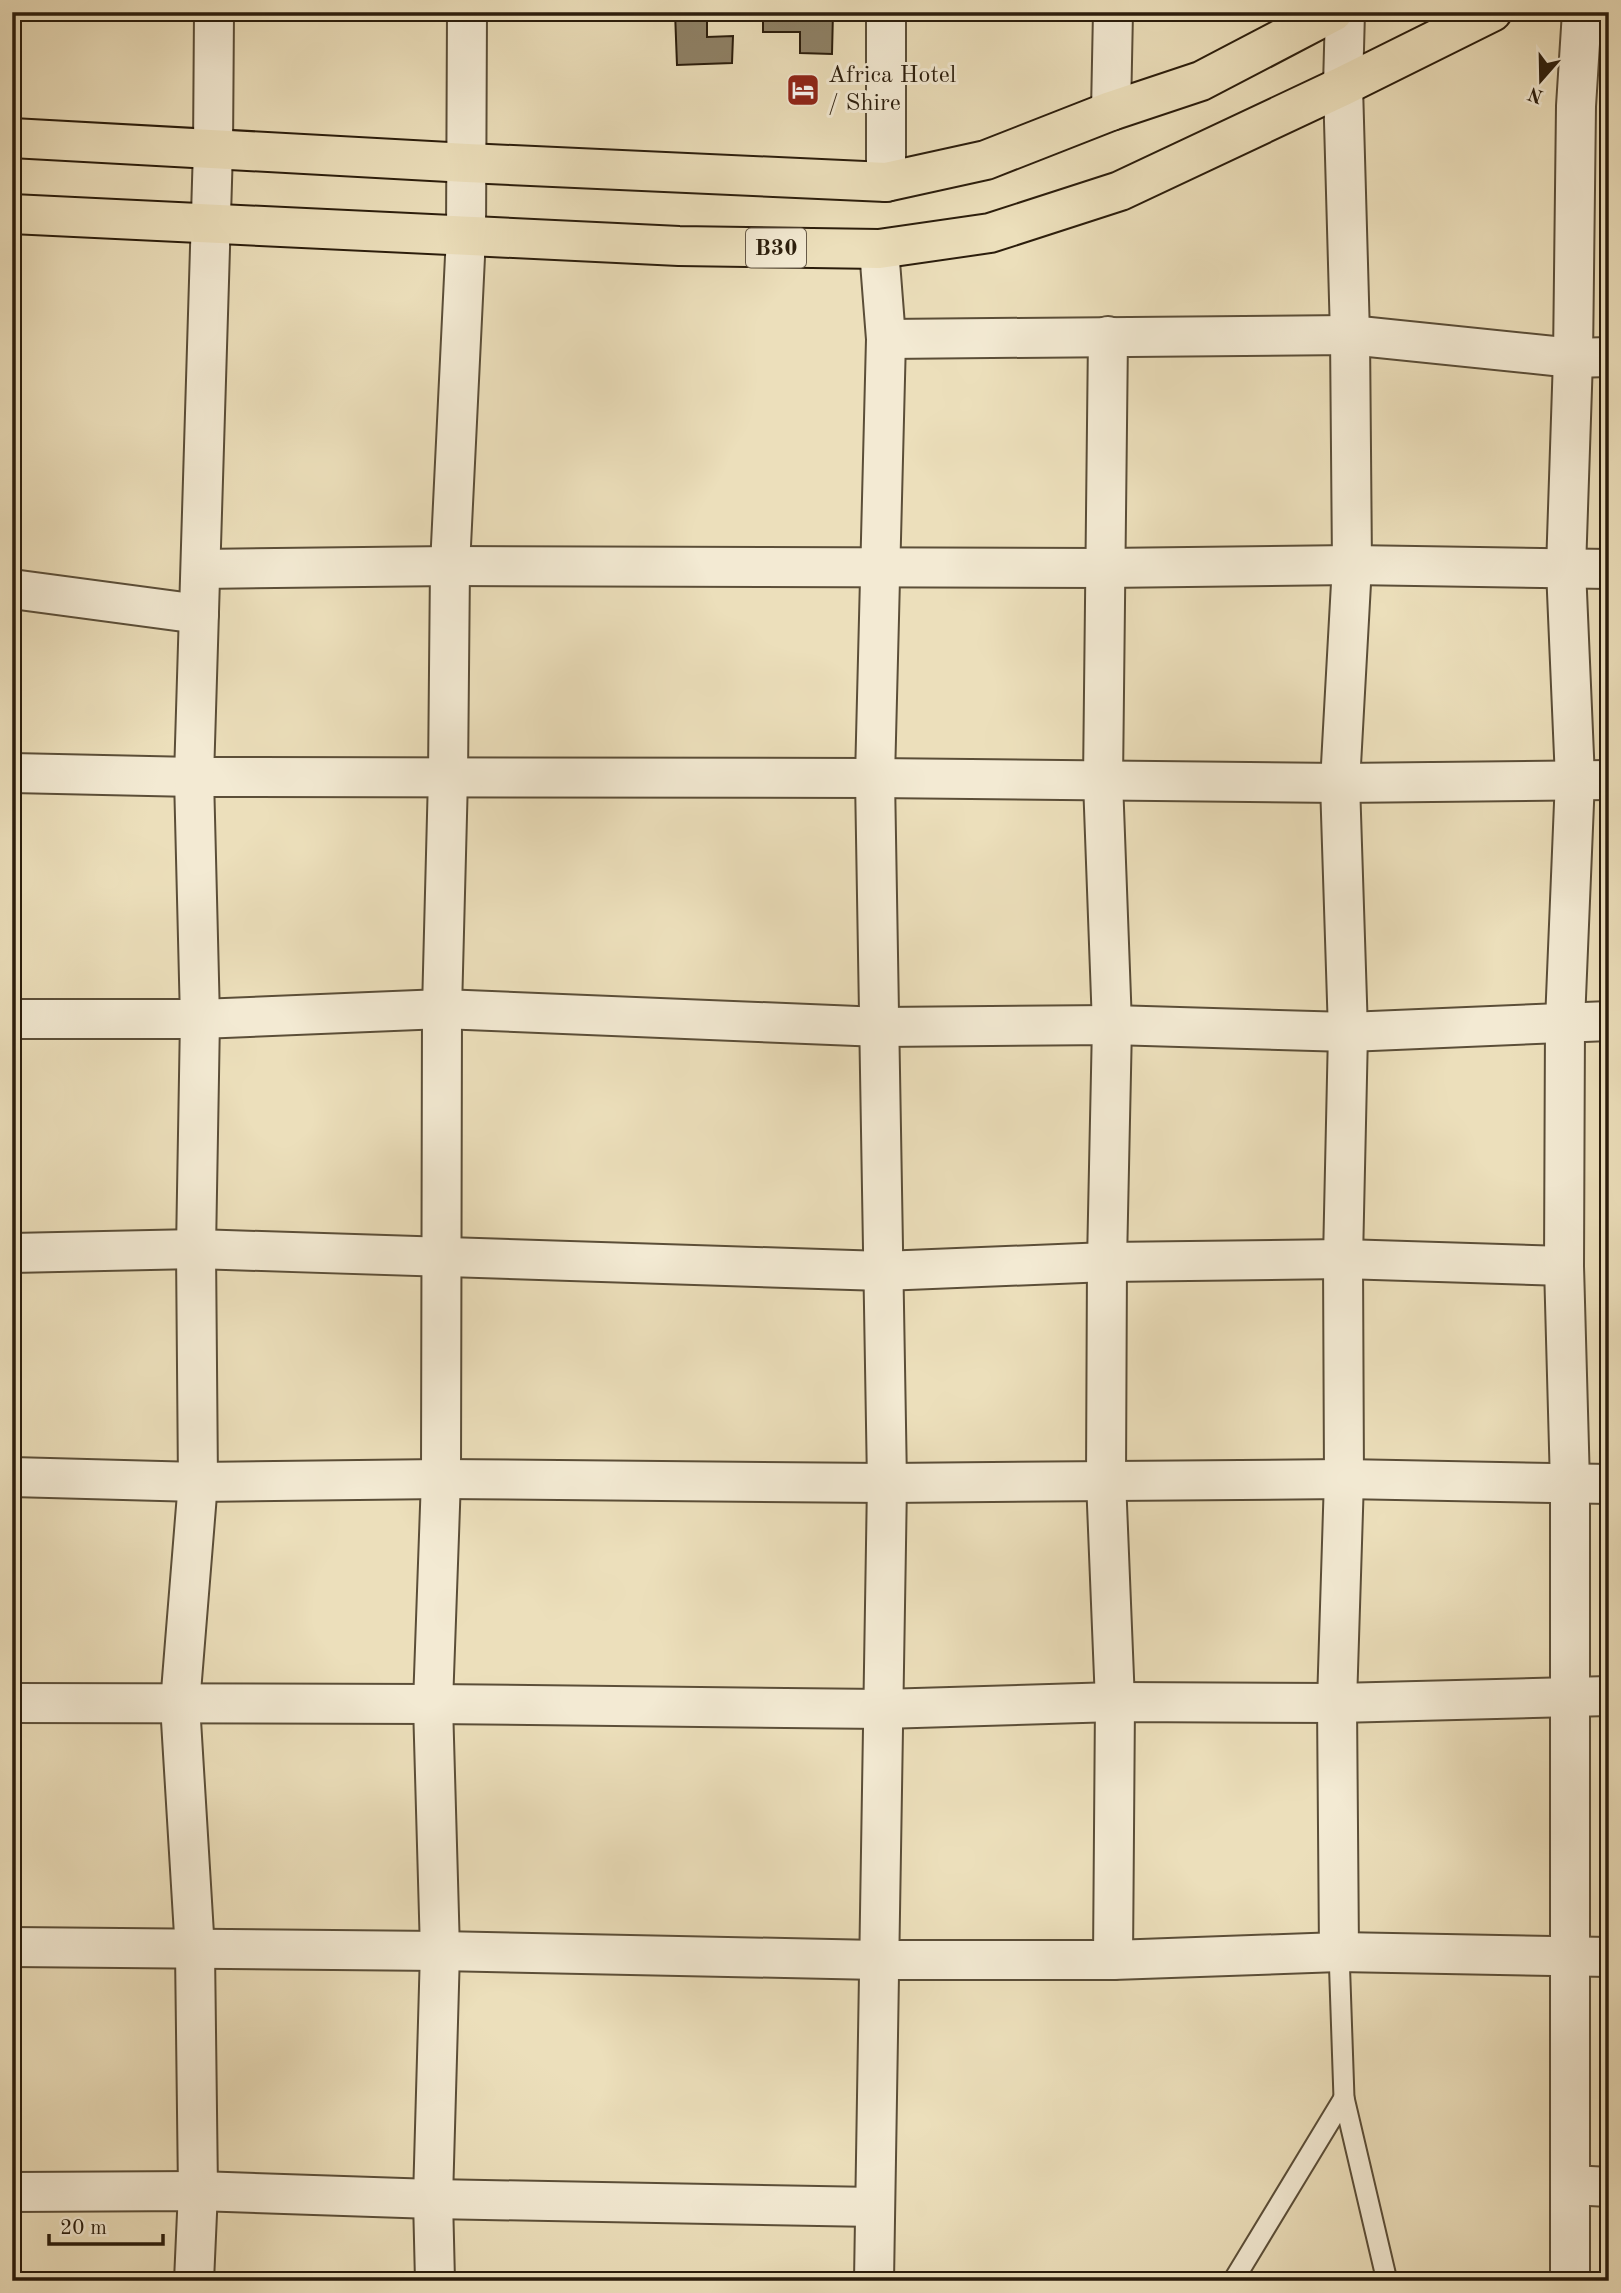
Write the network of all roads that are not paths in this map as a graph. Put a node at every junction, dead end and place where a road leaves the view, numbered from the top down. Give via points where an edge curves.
1 (214, 12) edge
2 (467, 12) edge
3 (886, 12) edge
4 (1113, 12) edge
5 (1333, 12) edge
6 (1345, 12) edge
7 (1492, 12) edge
8 (1582, 12) edge
9 (1343, 86) junction
10 (1592, 107) edge
11 (1111, 111) junction
12 (12, 138) edge
13 (213, 149) junction
14 (467, 163) junction
15 (886, 182) junction
16 (12, 214) edge
17 (211, 225) junction
18 (466, 236) junction
19 (879, 249) junction
20 (1350, 335) junction
21 (1108, 336) junction
22 (886, 339) junction
23 (1591, 358) edge
24 (1352, 565) junction
25 (450, 566) junction
26 (1105, 568) junction
27 (201, 569) junction
28 (881, 569) junction
29 (1566, 569) junction
30 (1609, 569) edge
31 (12, 589) edge
32 (199, 614) junction
33 (12, 773) edge
34 (448, 777) junction
35 (194, 778) junction
36 (875, 778) junction
37 (1592, 780) edge
38 (1103, 781) junction
39 (1340, 783) junction
40 (442, 1009) junction
41 (12, 1019) edge
42 (200, 1019) junction
43 (1609, 1021) edge
44 (1566, 1022) junction
45 (1112, 1026) junction
46 (881, 1027) junction
47 (1348, 1032) junction
48 (197, 1250) junction
49 (12, 1253) edge
50 (443, 1257) junction
51 (1343, 1259) junction
52 (1107, 1262) junction
53 (1564, 1266) junction
54 (883, 1271) junction
55 (12, 1477) edge
56 (441, 1479) junction
57 (1344, 1479) junction
58 (1106, 1480) junction
59 (198, 1482) junction
60 (887, 1483) junction
61 (1570, 1484) junction
62 (1609, 1484) edge
63 (1569, 1696) junction
64 (1609, 1696) edge
65 (1115, 1702) junction
66 (12, 1703) edge
67 (1337, 1703) junction
68 (180, 1704) junction
69 (433, 1704) junction
70 (882, 1709) junction
71 (12, 1947) edge
72 (195, 1951) junction
73 (440, 1951) junction
74 (1339, 1952) junction
75 (1570, 1957) junction
76 (1609, 1957) edge
77 (878, 1960) junction
78 (1113, 1960) junction
79 (1344, 2098) junction
80 (1571, 2185) junction
81 (1609, 2188) edge
82 (198, 2191) junction
83 (12, 2192) edge
84 (433, 2199) junction
85 (875, 2207) junction
86 (194, 2281) edge
87 (435, 2281) edge
88 (874, 2281) edge
89 (1233, 2281) edge
90 (1387, 2281) edge
91 (1570, 2281) edge

1 - 13 street
2 - 14 street
3 - 15 street
4 - 11 street
5 - 11 highway via 1201,81
6 - 9 street
7 - 9 highway, B30
8 - 10 street
9 - 19 highway, B30 via 1120,191 990,233
9 - 20 street
10 - 23 street
11 - 15 highway via 986,159
12 - 13 highway
13 - 14 highway
13 - 17 street
14 - 15 highway
14 - 18 street
16 - 17 highway, B30
17 - 18 highway, B30
17 - 27 street
18 - 19 highway, B30
18 - 25 street
19 - 22 street
20 - 21 street
20 - 23 street
20 - 24 street
21 - 22 street
21 - 26 street
22 - 28 street
23 - 29 street
24 - 26 street
24 - 29 street
24 - 39 street
25 - 27 street
25 - 28 street
25 - 34 street
26 - 28 street
26 - 38 street
27 - 32 street
28 - 36 street
29 - 30 street
29 - 37 street
31 - 32 street
32 - 35 street
33 - 35 street
34 - 35 street
34 - 36 street
34 - 40 street
35 - 42 street
36 - 38 street
36 - 46 street
37 - 39 street
37 - 44 street
38 - 39 street
38 - 45 street
39 - 47 street
40 - 42 street
40 - 46 street
40 - 50 street
41 - 42 street
42 - 48 street
43 - 44 street
44 - 47 street
44 - 53 street
45 - 46 street
45 - 47 street
45 - 52 street
46 - 54 street
47 - 51 street
48 - 49 street
48 - 50 street
48 - 59 street
50 - 54 street
50 - 56 street
51 - 52 street
51 - 53 street
51 - 57 street
52 - 54 street
52 - 58 street
53 - 61 street
54 - 60 street
55 - 59 street
56 - 59 street
56 - 60 street
56 - 69 street
57 - 58 street
57 - 61 street
57 - 67 street
58 - 60 street
58 - 65 street
59 - 68 street
60 - 70 street
61 - 62 street
61 - 63 street
63 - 64 street
63 - 67 street
63 - 75 street
65 - 67 street
65 - 70 street
65 - 78 street
66 - 68 street
67 - 74 street
68 - 69 street
68 - 72 street
69 - 70 street
69 - 73 street
70 - 77 street
71 - 72 street
72 - 73 street
72 - 82 street
73 - 77 street
73 - 84 street
74 - 75 street
74 - 78 street
74 - 79 lane
75 - 76 street
75 - 80 street
77 - 78 street
77 - 85 street
79 - 89 lane
79 - 90 lane
80 - 81 street
80 - 91 street
82 - 83 street
82 - 84 street
82 - 86 street
84 - 85 street
84 - 87 street
85 - 88 street

